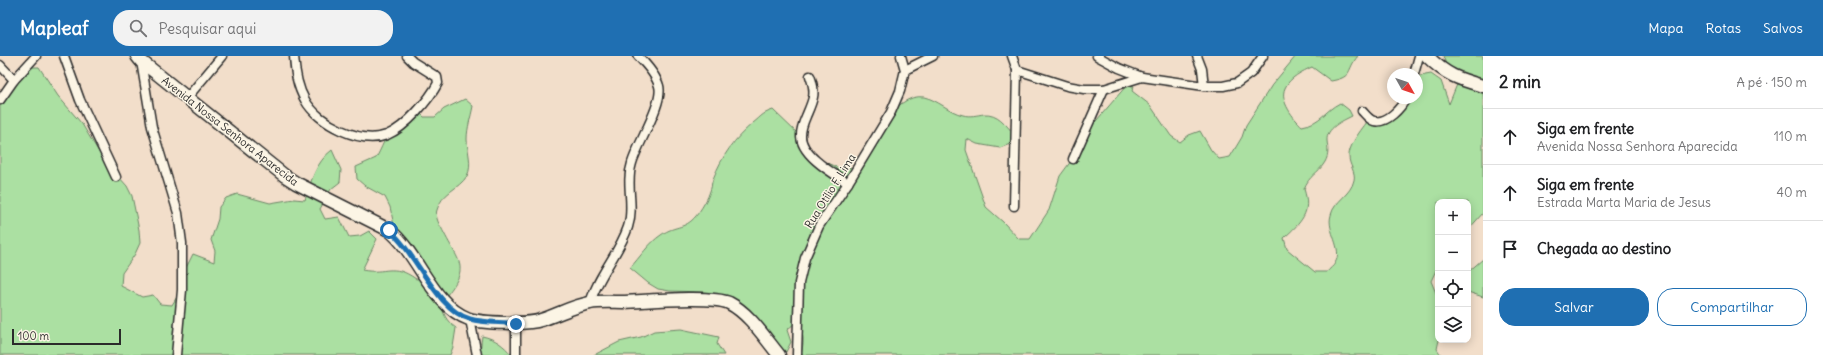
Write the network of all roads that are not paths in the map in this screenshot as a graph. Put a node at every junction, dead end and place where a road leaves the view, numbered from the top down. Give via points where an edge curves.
1 (36, 56) edge
2 (64, 56) edge
3 (222, 56) edge
4 (294, 56) edge
5 (407, 56) edge
6 (638, 56) edge
7 (901, 56) edge
8 (933, 56) edge
9 (1012, 56) edge
10 (1097, 56) edge
11 (1197, 56) edge
12 (1263, 56) edge
13 (1419, 56) edge
14 (1427, 56) edge
15 (139, 59) edge
16 (0, 65) edge
17 (1416, 68) edge
18 (905, 70) junction
19 (1017, 70) junction
20 (810, 76) dead end
21 (1142, 77) junction
22 (14, 80) junction
23 (1204, 86) junction
24 (1483, 86) edge
25 (1104, 89) junction
26 (0, 98) edge
27 (186, 99) junction
28 (1401, 104) edge
29 (1362, 111) dead end
30 (1073, 159) dead end
31 (116, 177) dead end
32 (848, 183) junction
33 (1014, 206) dead end
34 (590, 303) junction
35 (470, 319) junction
36 (516, 324) junction
37 (176, 355) edge
38 (477, 355) edge
39 (516, 355) edge
40 (779, 355) edge
41 (797, 355) edge

1 - 22 street
2 - 31 street via 80,100
3 - 27 street
4 - 5 street via 295,77 305,101 323,119 343,131 355,136 372,137 386,135 398,128 419,109 438,83 437,77
6 - 34 street via 660,86 660,95 632,163 629,176 629,226
7 - 18 street
8 - 18 street
9 - 19 street
10 - 21 street
11 - 23 street
12 - 23 street via 1251,73 1237,83
13 - 17 street
14 - 24 street via 1454,78
15 - 27 street, Avenida Nossa Senhora Aparecida
15 - 37 street via 152,127 178,213 181,236 182,290
16 - 22 street
18 - 32 street, Rua Otílio F. Lima via 891,112
19 - 25 street via 1067,86
19 - 33 street
20 - 32 street via 815,92 802,126 802,144 827,170
21 - 23 street
21 - 25 street
22 - 26 street
25 - 30 street
27 - 35 street, Avenida Nossa Senhora Aparecida via 296,183 389,230 400,239 445,304
28 - 29 street via 1391,116 1382,121 1370,119
32 - 41 street, Rua Otílio F. Lima via 819,226 805,258 799,283
34 - 36 street via 539,321
34 - 40 street via 686,299 726,302 754,324
35 - 36 street
35 - 38 street
36 - 39 street

